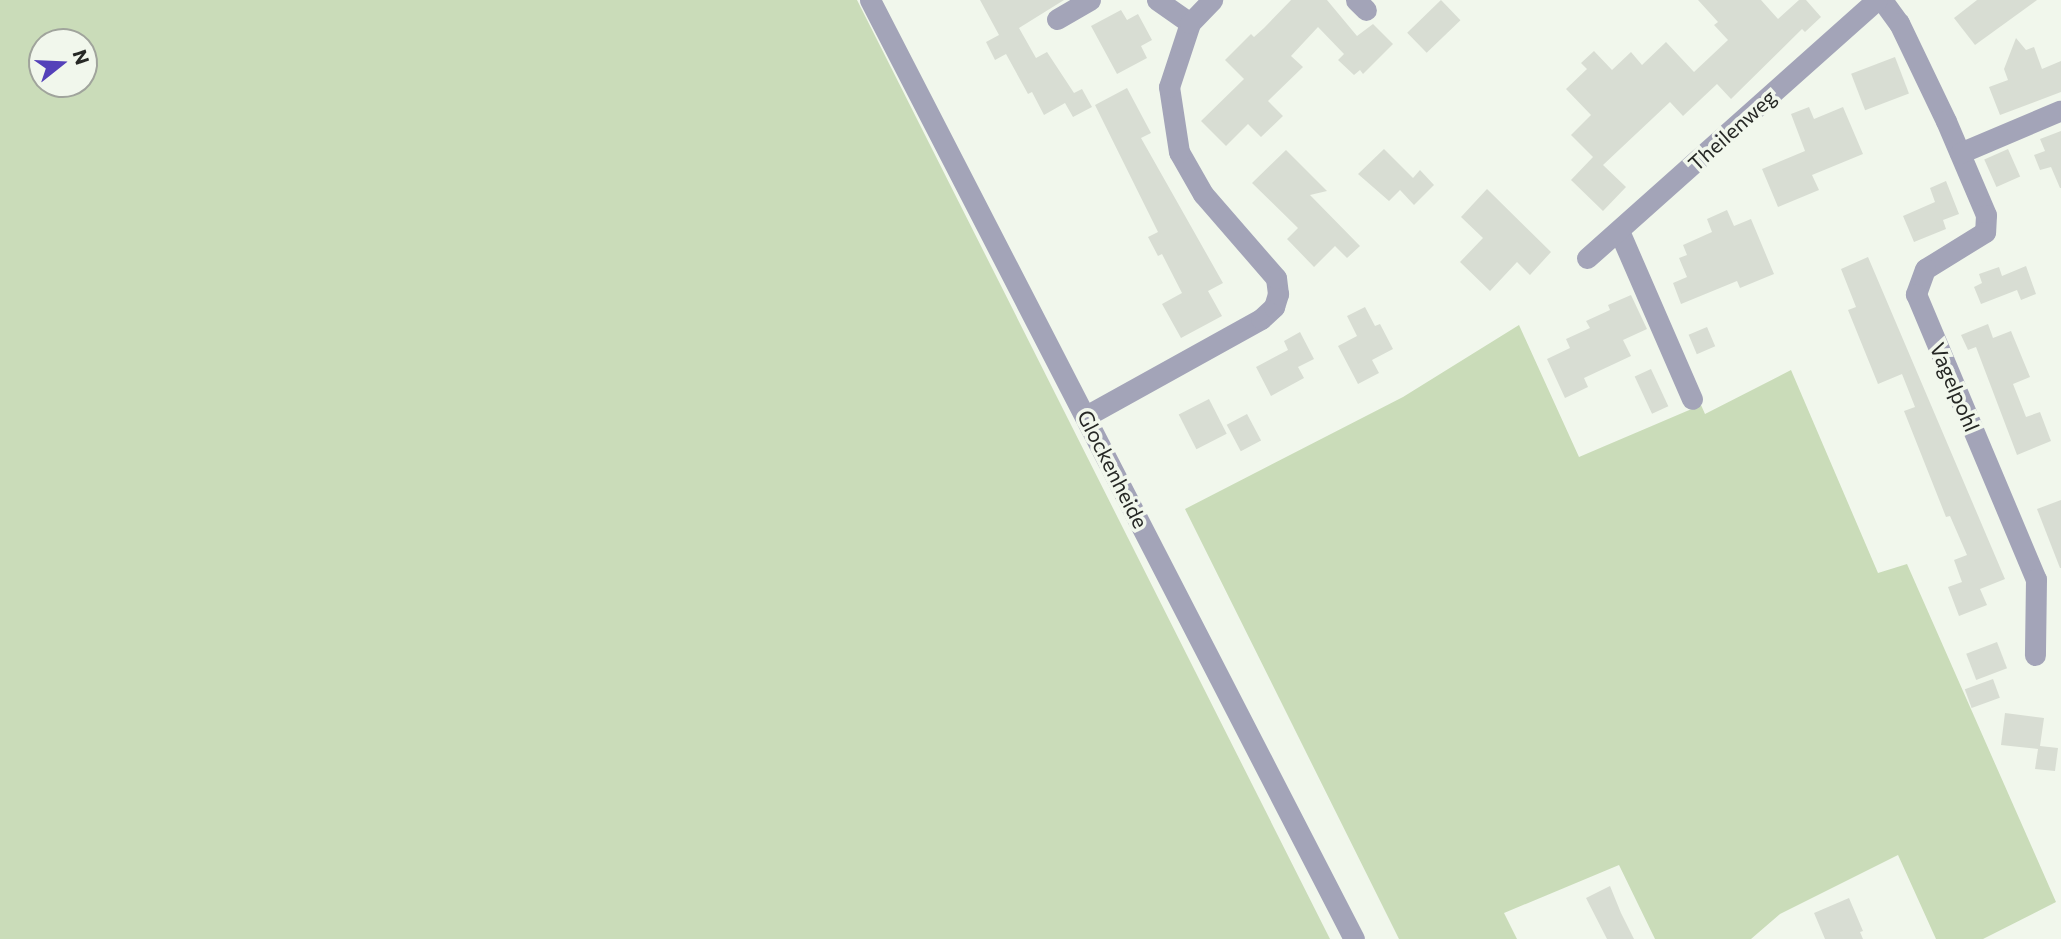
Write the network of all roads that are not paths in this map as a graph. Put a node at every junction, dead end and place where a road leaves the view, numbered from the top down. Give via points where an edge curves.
1 (870, 0) edge
2 (1090, 0) edge
3 (1157, 0) edge
4 (1212, 0) edge
5 (1877, 0) edge
6 (1882, 0) edge
7 (1057, 19) dead end
8 (1190, 23) junction
9 (2059, 111) edge
10 (1960, 153) junction
11 (1619, 231) junction
12 (1587, 258) dead end
13 (1692, 399) dead end
14 (1086, 416) junction
15 (2035, 655) dead end
16 (1354, 939) edge

1 - 14 street, Glockenheide
2 - 7 street
3 - 8 street
4 - 8 street
5 - 11 street, Theilenweg
6 - 10 street, Vagelpohl via 1899,23
8 - 14 street via 1169,87 1179,152 1203,194 1276,278 1278,294 1274,307 1261,318
9 - 10 street
10 - 15 street, Vagelpohl via 1986,215 1985,232 1925,269 1916,294 2036,579
11 - 12 street, Theilenweg
11 - 13 street
14 - 16 street, Glockenheide

